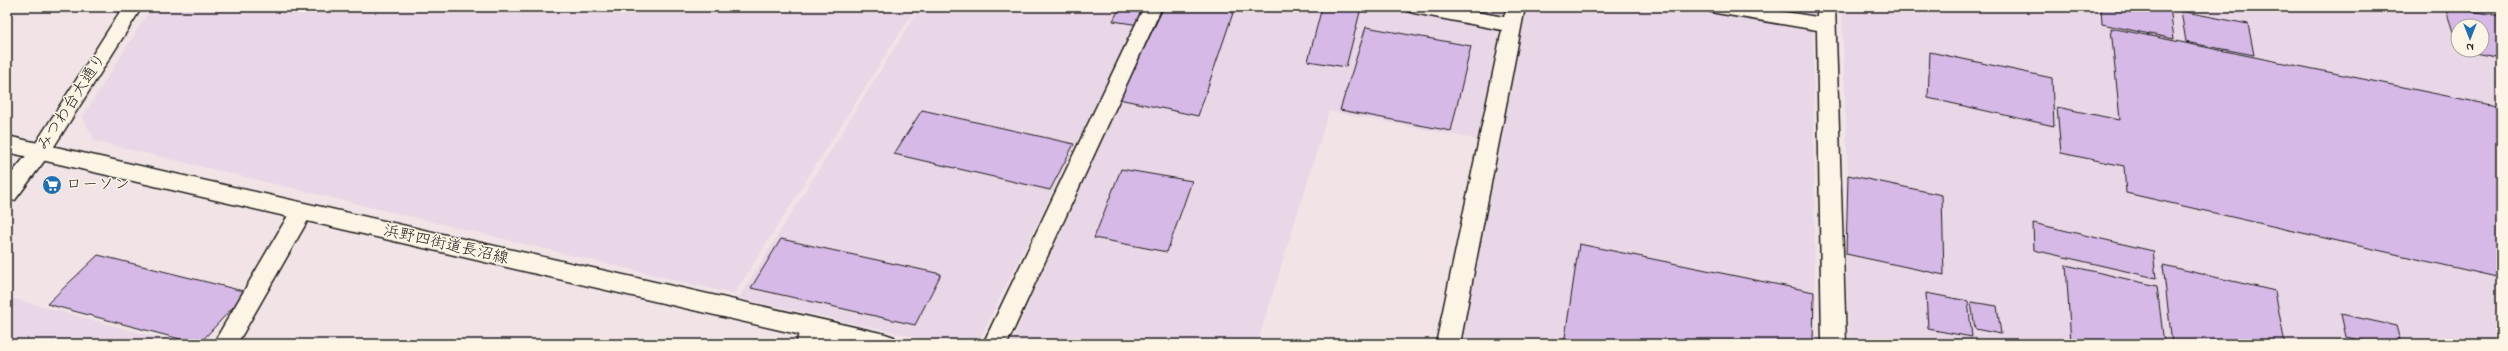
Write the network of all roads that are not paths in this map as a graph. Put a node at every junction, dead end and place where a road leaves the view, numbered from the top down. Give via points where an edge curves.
1 (133, 7) edge
2 (1153, 7) edge
3 (1414, 7) edge
4 (1716, 7) edge
5 (1514, 16) edge
6 (1826, 16) edge
7 (7, 144) edge
8 (41, 151) junction
9 (7, 194) edge
10 (301, 213) junction
11 (809, 336) edge
12 (225, 344) edge
13 (885, 344) edge
14 (995, 344) edge
15 (1448, 344) edge
16 (1834, 344) edge

1 - 8 street, みつわ台大通り
2 - 14 street
3 - 5 street
4 - 6 street
5 - 15 street
6 - 16 street
7 - 8 main road, 浜野四街道長沼線
8 - 9 street, みつわ台大通り
8 - 10 main road, 浜野四街道長沼線
10 - 11 main road, 浜野四街道長沼線
10 - 12 street
11 - 13 main road, 浜野四街道長沼線

